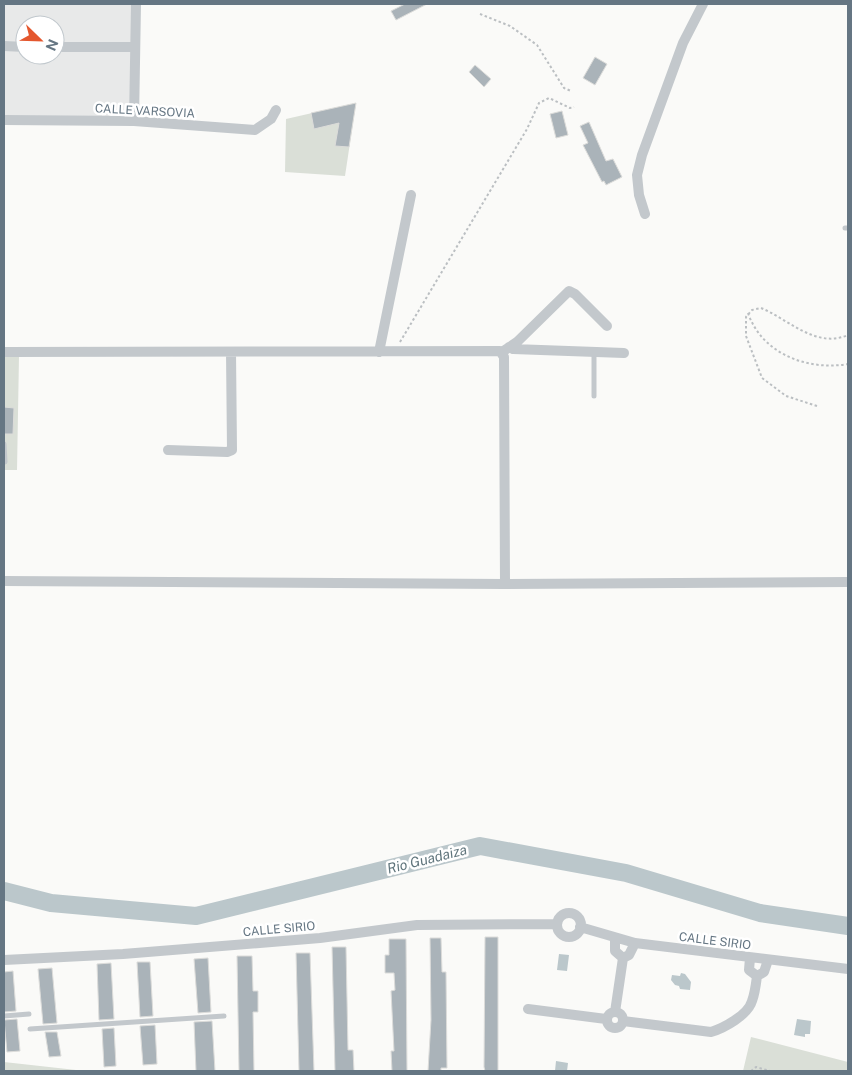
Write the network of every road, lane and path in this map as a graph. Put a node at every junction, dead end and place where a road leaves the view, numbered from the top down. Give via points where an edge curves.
1 (136, 4) edge
2 (703, 4) edge
3 (480, 14) dead end
4 (65, 47) edge
5 (135, 47) junction
6 (571, 91) dead end
7 (574, 106) dead end
8 (276, 110) dead end
9 (4, 120) edge
10 (134, 121) junction
11 (411, 195) dead end
12 (644, 214) dead end
13 (748, 314) junction
14 (607, 326) dead end
15 (848, 335) edge
16 (506, 350) junction
17 (4, 352) edge
18 (231, 352) junction
19 (379, 352) junction
20 (397, 352) junction
21 (594, 352) junction
22 (624, 353) dead end
23 (848, 364) edge
24 (594, 396) dead end
25 (816, 406) dead end
26 (4, 444) edge
27 (168, 450) dead end
28 (4, 462) edge
29 (4, 581) edge
30 (848, 582) edge
31 (504, 584) junction
32 (557, 924) junction
33 (580, 928) junction
34 (614, 938) junction
35 (635, 943) junction
36 (623, 958) junction
37 (750, 958) junction
38 (4, 960) edge
39 (768, 960) junction
40 (848, 969) edge
41 (757, 976) junction
42 (528, 1009) dead end
43 (615, 1012) junction
44 (29, 1014) dead end
45 (4, 1016) edge
46 (224, 1016) dead end
47 (606, 1019) junction
48 (623, 1021) junction
49 (30, 1029) dead end
50 (752, 1071) edge
51 (770, 1071) edge

1 - 5 street
2 - 12 street via 683,43 642,155 637,176
3 - 6 path via 510,26 538,45 564,88
4 - 5 street
5 - 10 street
7 - 20 path via 570,108 549,98 539,103
8 - 10 street, CALLE VARSOVIA via 271,119 255,130
9 - 10 street, CALLE VARSOVIA
11 - 19 street
13 - 15 path via 755,309 764,309 793,328 822,338
13 - 23 path via 760,337 785,355 810,364
13 - 25 path via 746,336 762,378 786,396
14 - 16 street via 569,291
16 - 20 street
16 - 21 street
16 - 31 street
17 - 18 street
18 - 19 street
18 - 27 street via 232,450
19 - 20 street
21 - 22 street
21 - 24 lane
26 - 28 lane
29 - 31 street
30 - 31 street
32 - 33 street via 557,930 567,937 578,933
32 - 33 street via 564,914 570,913 576,916
32 - 38 street, CALLE SIRIO via 417,925 320,938
33 - 34 street, CALLE SIRIO
34 - 35 street, CALLE SIRIO
34 - 36 street via 615,951
35 - 36 street via 629,955
35 - 37 street, CALLE SIRIO
36 - 43 street
37 - 39 street, CALLE SIRIO
37 - 41 street via 749,970
39 - 40 street, CALLE SIRIO
39 - 41 street via 764,972
41 - 48 street via 748,1009 722,1029 711,1032
42 - 47 street
43 - 47 street
43 - 48 street
44 - 45 lane
46 - 49 lane
47 - 48 street via 614,1029
50 - 51 path via 756,1067

